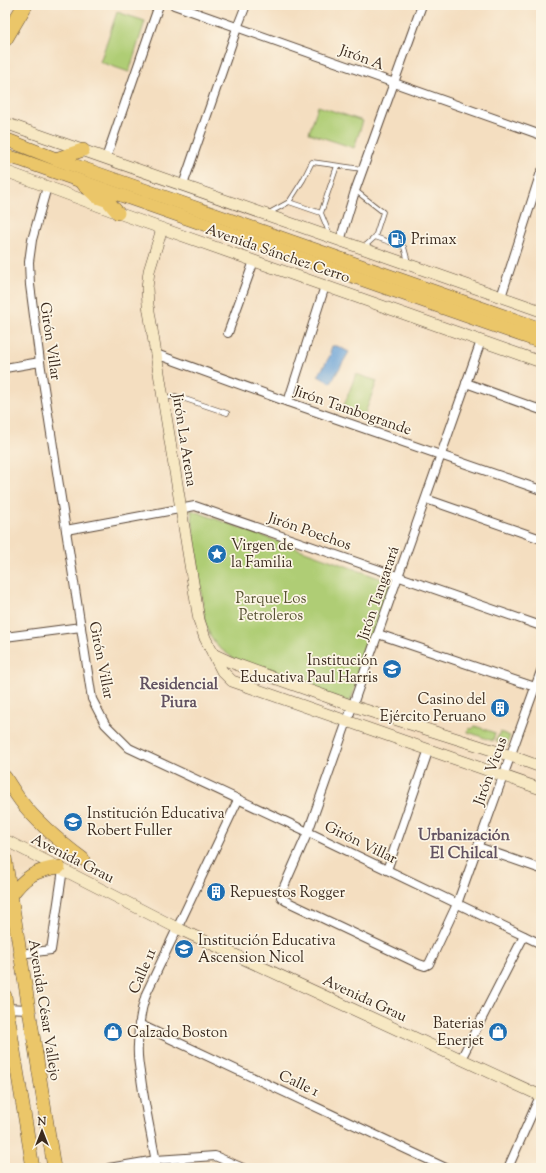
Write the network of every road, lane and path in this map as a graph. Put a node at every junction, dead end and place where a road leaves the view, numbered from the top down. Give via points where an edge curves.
1 (25, 5) edge
2 (159, 5) edge
3 (174, 5) edge
4 (246, 5) edge
5 (422, 5) edge
6 (237, 28) junction
7 (7, 31) edge
8 (393, 83) junction
9 (5, 123) edge
10 (541, 135) edge
11 (5, 139) edge
12 (83, 150) junction
13 (5, 156) edge
14 (106, 158) junction
15 (56, 159) junction
16 (336, 166) junction
17 (363, 169) junction
18 (5, 171) edge
19 (541, 172) edge
20 (80, 181) junction
21 (183, 185) junction
22 (47, 188) junction
23 (355, 191) junction
24 (289, 202) junction
25 (118, 213) junction
26 (321, 213) junction
27 (267, 215) junction
28 (162, 228) junction
29 (375, 237) junction
30 (336, 239) junction
31 (363, 248) junction
32 (254, 261) junction
33 (409, 265) junction
34 (325, 286) junction
35 (501, 297) junction
36 (541, 311) edge
37 (541, 329) edge
38 (228, 334) dead end
39 (480, 341) junction
40 (541, 342) edge
41 (156, 354) junction
42 (40, 362) junction
43 (541, 362) edge
44 (5, 368) edge
45 (466, 383) junction
46 (163, 398) junction
47 (288, 402) junction
48 (541, 410) edge
49 (227, 413) dead end
50 (441, 455) junction
51 (541, 490) edge
52 (426, 498) junction
53 (181, 508) junction
54 (66, 530) junction
55 (541, 539) edge
56 (398, 577) junction
57 (541, 626) edge
58 (81, 627) junction
59 (378, 634) junction
60 (5, 636) edge
61 (213, 654) junction
62 (541, 671) edge
63 (538, 688) edge
64 (353, 706) junction
65 (347, 722) junction
66 (429, 749) junction
67 (511, 756) junction
68 (541, 767) edge
69 (504, 776) junction
70 (5, 777) edge
71 (541, 789) edge
72 (238, 800) junction
73 (308, 832) junction
74 (5, 840) edge
75 (478, 847) junction
76 (5, 857) edge
77 (83, 860) dead end
78 (61, 868) junction
79 (541, 869) edge
80 (387, 870) junction
81 (11, 896) junction
82 (457, 904) junction
83 (177, 928) junction
84 (524, 936) junction
85 (541, 944) edge
86 (20, 954) junction
87 (425, 966) joint
88 (5, 996) edge
89 (6, 1009) edge
90 (29, 1009) junction
91 (139, 1024) junction
92 (461, 1059) junction
93 (541, 1096) edge
94 (156, 1164) edge
95 (33, 1168) edge
96 (54, 1168) edge
97 (108, 1168) edge
98 (243, 1168) edge
99 (446, 1168) edge
100 (508, 1168) edge

1 - 7 highway
2 - 14 street
3 - 6 street, Jirón A
4 - 6 street
5 - 8 street
6 - 8 street, Jirón A
6 - 21 street
8 - 10 street, Jirón A
8 - 17 street
9 - 12 main road
11 - 15 main road, Avenida Sánchez Cerro
12 - 14 main road
12 - 15 main road
13 - 20 main road, Avenida Sánchez Cerro
14 - 21 main road
15 - 37 main road, Avenida Sánchez Cerro
16 - 17 lane
16 - 24 lane via 312,162
16 - 26 lane
17 - 23 street
18 - 22 main road, Avenida Sánchez Cerro
19 - 35 street
20 - 25 main road
20 - 40 main road, Avenida Sánchez Cerro
21 - 27 main road
22 - 25 main road, Avenida Sánchez Cerro
22 - 42 street, Girón Villar via 32,240 29,262
23 - 29 lane via 383,212
23 - 30 street
24 - 26 lane
24 - 27 lane
25 - 28 main road, Avenida Sánchez Cerro
26 - 30 lane
27 - 30 main road
28 - 32 main road, Avenida Sánchez Cerro
28 - 41 main road, Jirón La Arena via 149,271 147,288
29 - 31 lane
29 - 33 lane via 404,247
30 - 31 main road
31 - 33 main road
32 - 34 main road, Avenida Sánchez Cerro
32 - 38 street
33 - 35 main road
34 - 39 main road, Avenida Sánchez Cerro
34 - 47 street
35 - 36 main road
39 - 43 main road, Avenida Sánchez Cerro
39 - 45 street, Jirón Tangarará
41 - 46 main road, Jirón La Arena
41 - 47 street, Jirón Tambogrande
42 - 44 street
42 - 54 street, Girón Villar
45 - 48 street
45 - 50 street, Jirón Tangarará
46 - 49 lane via 176,396
46 - 53 main road, Jirón La Arena
47 - 50 street, Jirón Tambogrande
50 - 51 street, Jirón Tambogrande
50 - 52 street, Jirón Tangarará
52 - 55 street
52 - 56 street, Jirón Tangarará
53 - 54 street, Jirón Poechos
53 - 56 street, Jirón Poechos via 195,506
53 - 61 main road, Jirón La Arena via 199,620 204,638
54 - 58 street, Girón Villar
56 - 57 street, Jirón Poechos
56 - 59 street, Jirón Tangarará
58 - 60 street
58 - 72 street, Girón Villar via 92,698 105,724 129,748
59 - 63 street
59 - 64 street, Jirón Tangarará
61 - 64 main road
61 - 65 main road, Jirón La Arena via 222,671 232,681
62 - 63 street, Jirón Vicus
63 - 67 street, Jirón Vicus
64 - 65 street, Jirón Tangarará
64 - 67 main road
65 - 66 main road, Jirón La Arena
65 - 73 street, Jirón Tangarará
66 - 69 main road, Jirón La Arena
66 - 80 street
67 - 68 main road
67 - 69 street, Jirón Vicus
69 - 71 main road, Jirón La Arena
69 - 75 street, Jirón Vicus
70 - 77 main road via 20,801 39,823
72 - 73 street, Girón Villar
72 - 83 street, Calle 11
73 - 80 street, Girón Villar
73 - 87 street, Jirón Tangarará via 281,897
74 - 78 main road, Avenida Grau
75 - 79 street
75 - 82 street, Jirón Vicus
76 - 81 main road, Avenida César Vallejo
78 - 81 main road via 47,868 36,872
78 - 83 main road, Avenida Grau
78 - 86 street via 51,950
80 - 82 street, Girón Villar
81 - 86 main road, Avenida César Vallejo
82 - 84 street, Girón Villar
82 - 87 street, Jirón Vicus via 429,964
83 - 91 street, Calle 11 via 146,994
83 - 92 main road, Avenida Grau
84 - 85 street, Girón Villar
84 - 92 street
86 - 90 main road, Avenida César Vallejo
88 - 89 main road
89 - 90 street
89 - 95 main road
90 - 96 main road, Avenida César Vallejo
91 - 94 street, Calle 11 via 138,1063
91 - 99 street, Calle 1
92 - 93 main road, Avenida Grau
93 - 100 street
94 - 97 street
94 - 98 street via 215,1156

